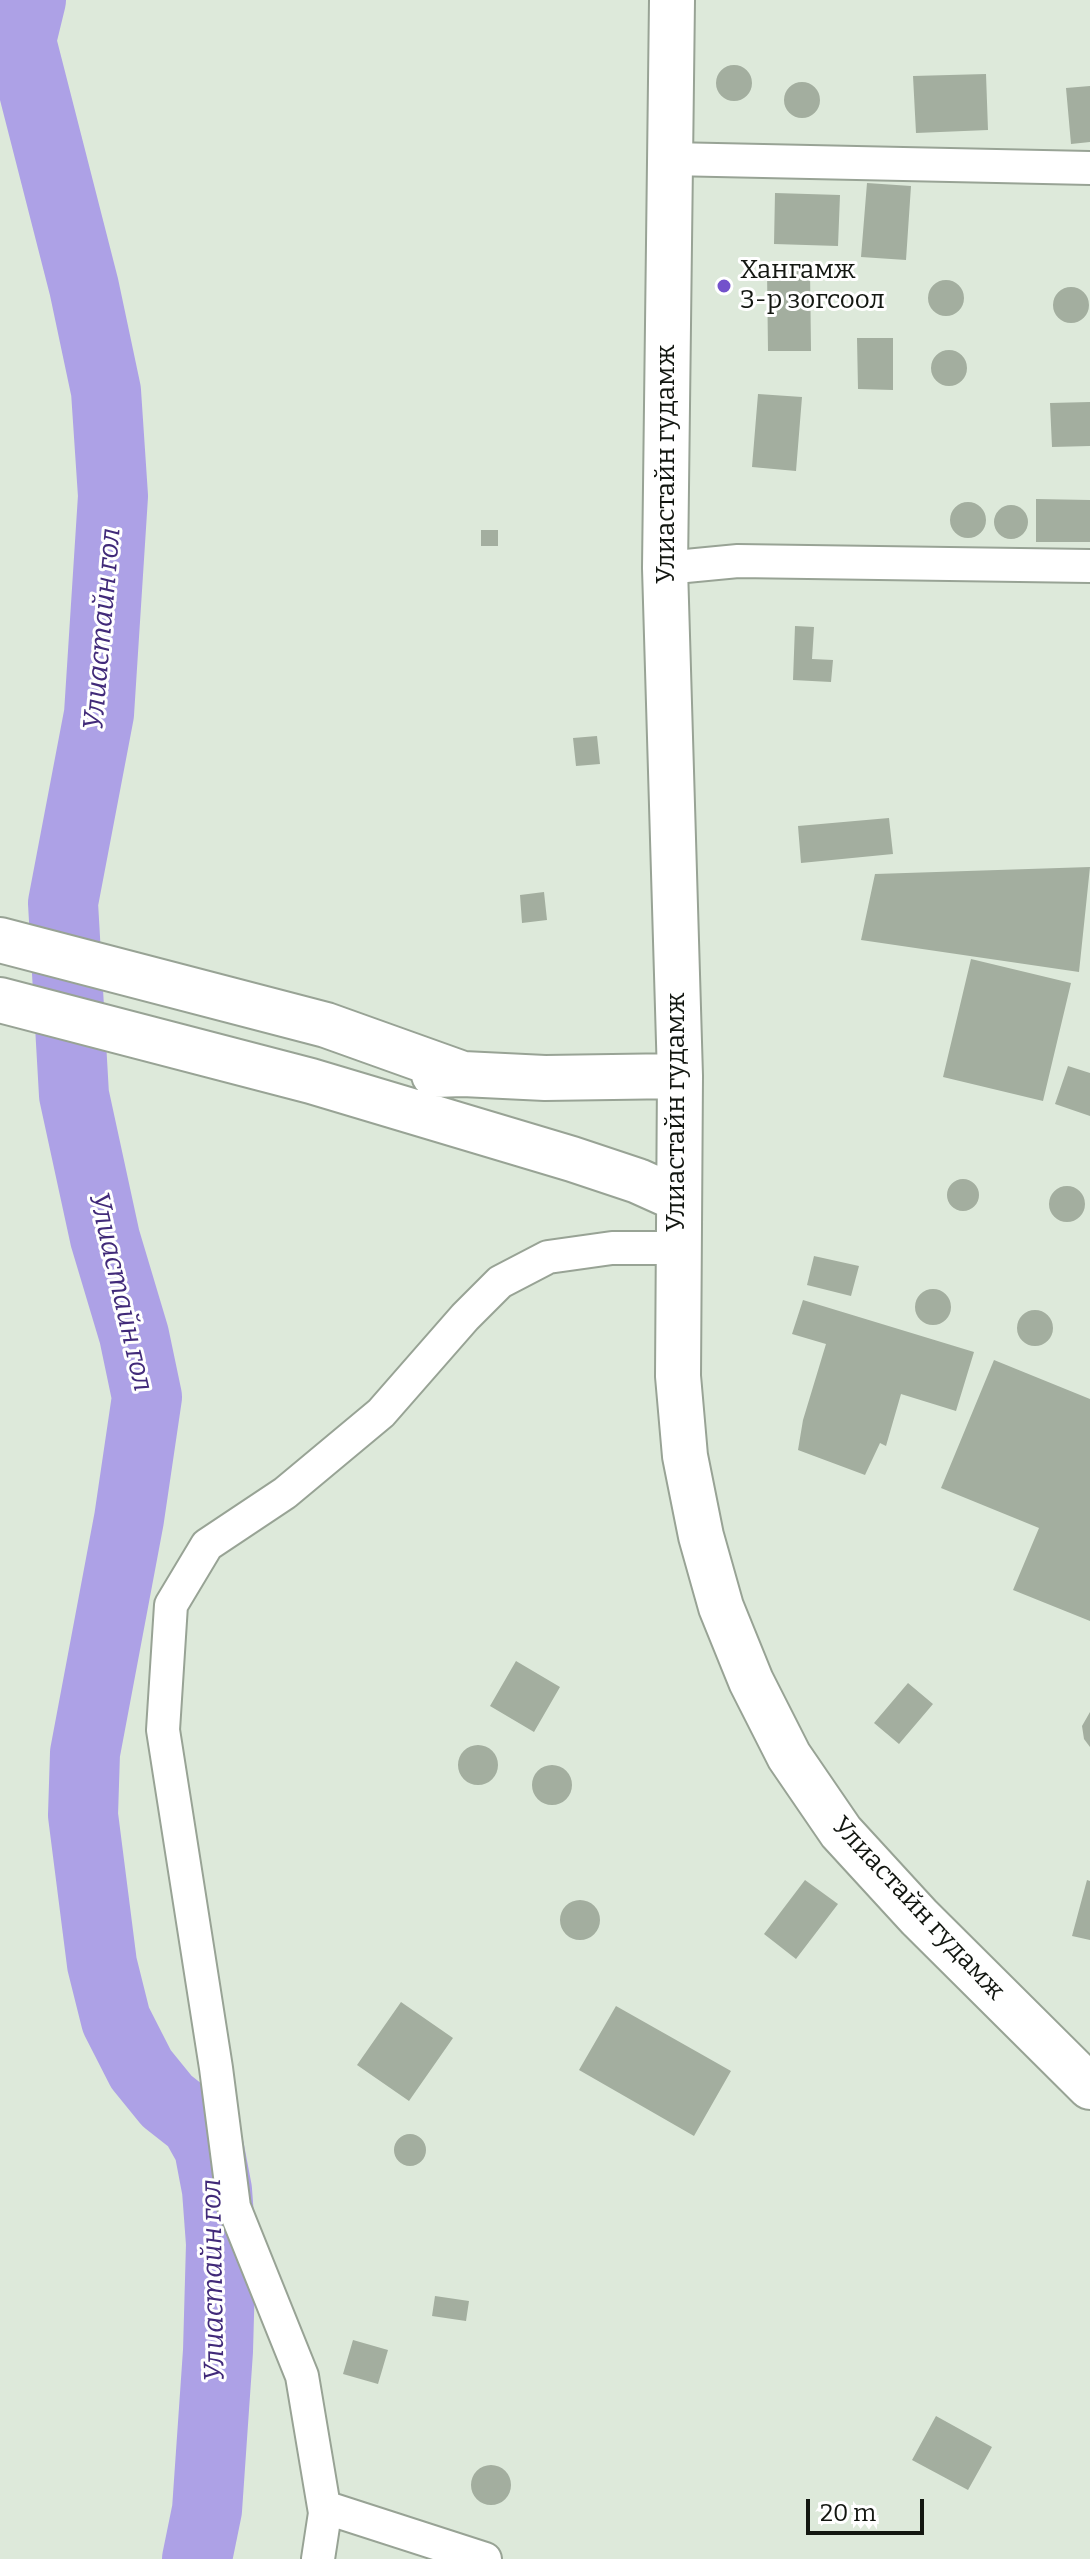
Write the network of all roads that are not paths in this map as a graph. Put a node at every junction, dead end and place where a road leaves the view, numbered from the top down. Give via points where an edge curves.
1 (672, 0) edge
2 (670, 159) junction
3 (1090, 168) edge
4 (1090, 566) edge
5 (665, 568) junction
6 (0, 940) edge
7 (0, 1000) edge
8 (463, 1074) junction
9 (680, 1076) junction
10 (311, 1081) junction
11 (678, 1199) junction
12 (677, 1248) junction
13 (1090, 2087) edge
14 (324, 2507) junction
15 (318, 2559) edge
16 (485, 2559) edge

1 - 2 main road, Улиастайн гудамж
2 - 3 street
2 - 5 main road, Улиастайн гудамж
4 - 5 street via 738,561
5 - 9 main road, Улиастайн гудамж
6 - 8 main road via 326,1025
7 - 10 main road
8 - 9 main road
8 - 10 main road
9 - 11 main road, Улиастайн гудамж
10 - 11 main road via 572,1159
11 - 12 main road, Улиастайн гудамж
12 - 13 main road, Улиастайн гудамж via 685,1456 721,1607 751,1681 789,1756 841,1832
12 - 14 street via 612,1248 548,1257 500,1282 381,1413 285,1493 207,1545 171,1605 163,1730 234,2207 302,2376
14 - 15 street
14 - 16 street

